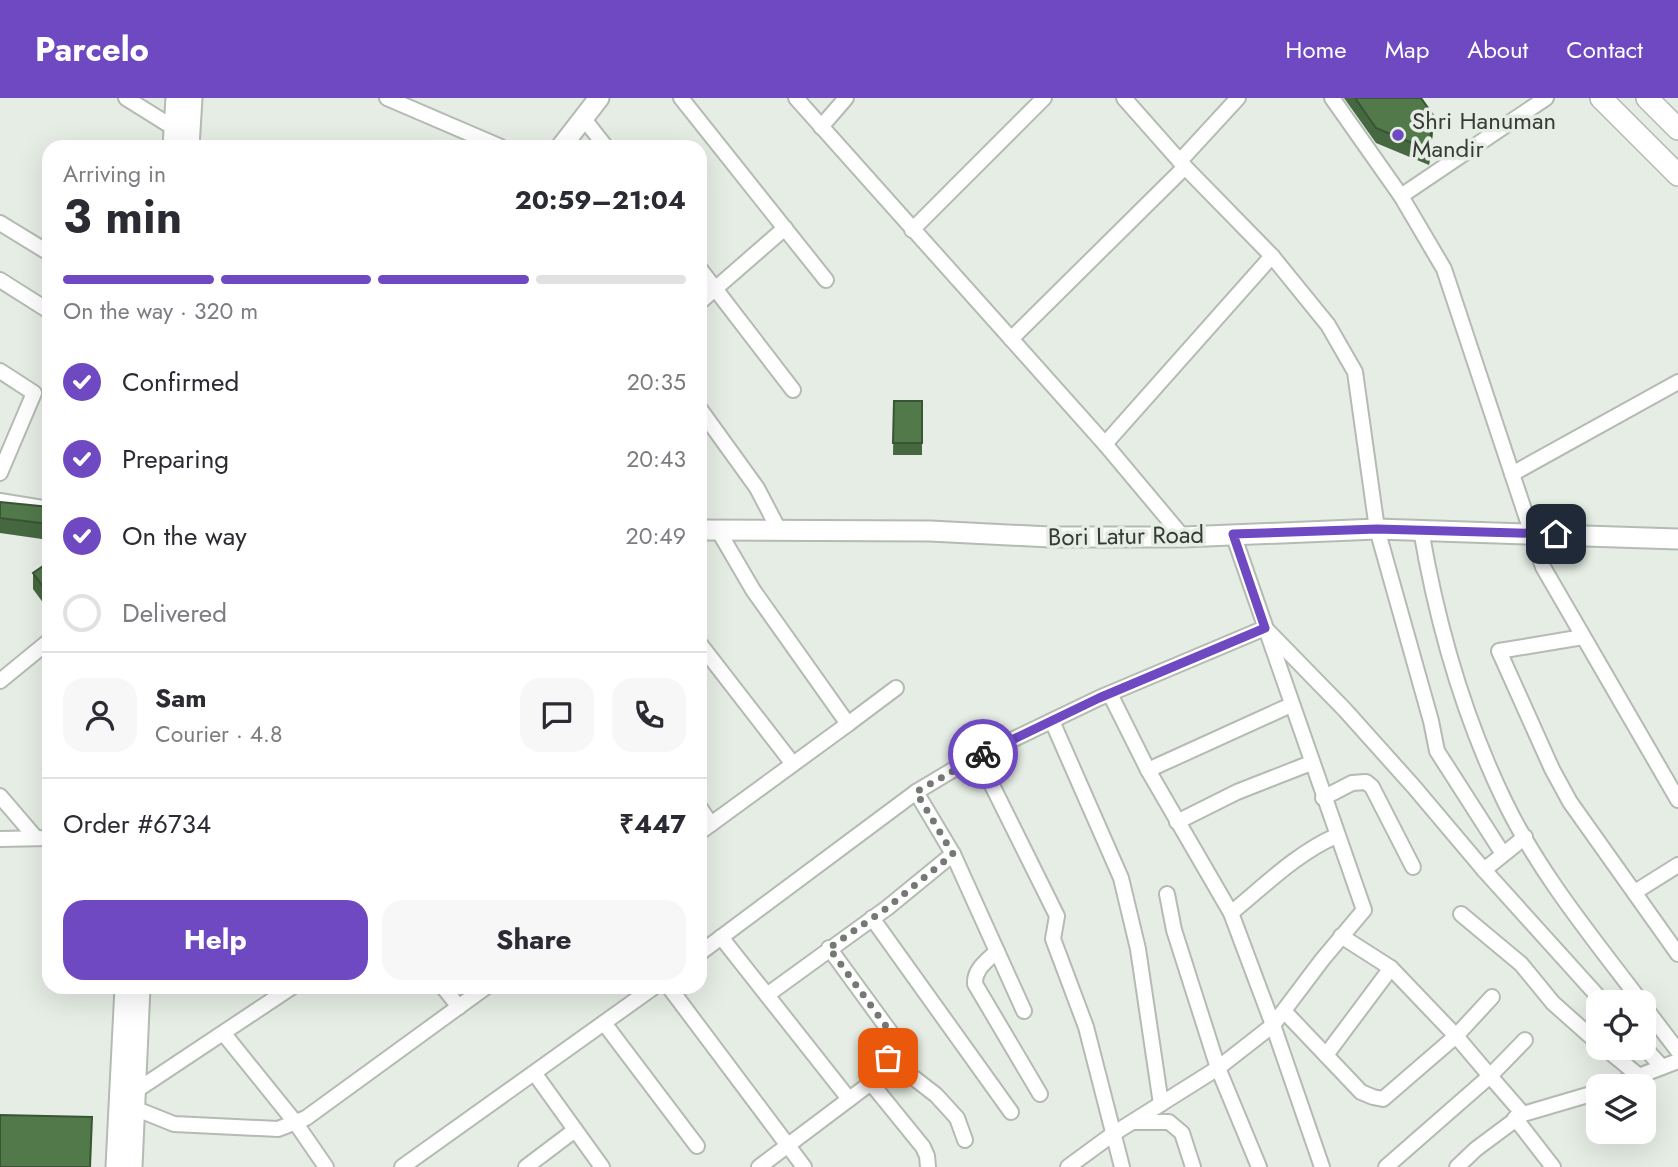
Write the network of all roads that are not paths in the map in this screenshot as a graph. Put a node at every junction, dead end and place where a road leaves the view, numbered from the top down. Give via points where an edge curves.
1 (126, 98) edge
2 (176, 98) edge
3 (192, 98) edge
4 (387, 98) edge
5 (599, 98) edge
6 (681, 98) edge
7 (796, 98) edge
8 (846, 98) edge
9 (1044, 98) edge
10 (1124, 98) edge
11 (1238, 98) edge
12 (1332, 98) edge
13 (1546, 98) edge
14 (1601, 98) edge
15 (1647, 98) edge
16 (584, 119) junction
17 (821, 127) junction
18 (1678, 129) edge
19 (173, 137) edge
20 (189, 140) edge
21 (485, 140) edge
22 (567, 140) edge
23 (600, 140) edge
24 (1183, 164) junction
25 (1678, 174) edge
26 (1401, 196) junction
27 (0, 223) edge
28 (785, 228) junction
29 (912, 230) junction
30 (42, 249) edge
31 (1272, 256) junction
32 (707, 279) edge
33 (0, 280) edge
34 (826, 280) dead end
35 (714, 288) junction
36 (707, 295) edge
37 (42, 307) edge
38 (1011, 339) junction
39 (0, 371) edge
40 (1678, 382) edge
41 (793, 390) dead end
42 (707, 419) edge
43 (1105, 443) junction
44 (0, 473) edge
45 (1512, 474) junction
46 (0, 501) edge
47 (42, 508) edge
48 (1377, 529) junction
49 (709, 530) edge
50 (1421, 530) junction
51 (780, 532) junction
52 (1532, 533) junction
53 (1233, 534) junction
54 (1183, 537) junction
55 (1678, 539) edge
56 (1265, 628) junction
57 (1583, 636) junction
58 (42, 647) edge
59 (707, 652) edge
60 (0, 681) edge
61 (896, 688) dead end
62 (1110, 694) junction
63 (1291, 705) junction
64 (1052, 721) junction
65 (848, 723) junction
66 (978, 757) junction
67 (1311, 763) junction
68 (793, 764) junction
69 (1148, 770) junction
70 (916, 792) junction
71 (1676, 794) edge
72 (0, 796) edge
73 (1323, 798) junction
74 (1177, 822) junction
75 (707, 827) edge
76 (1336, 836) junction
77 (1525, 837) junction
78 (42, 838) edge
79 (0, 839) edge
80 (953, 854) junction
81 (1503, 854) junction
82 (1678, 865) edge
83 (1413, 867) dead end
84 (1484, 870) junction
85 (1635, 892) junction
86 (1167, 894) dead end
87 (1231, 914) junction
88 (1461, 914) dead end
89 (872, 918) junction
90 (1341, 936) junction
91 (721, 937) junction
92 (707, 948) edge
93 (829, 948) junction
94 (997, 951) junction
95 (1678, 954) edge
96 (1391, 968) junction
97 (1592, 990) edge
98 (1633, 990) edge
99 (125, 994) edge
100 (140, 994) edge
101 (282, 994) edge
102 (449, 994) edge
103 (477, 994) edge
104 (644, 994) edge
105 (674, 994) edge
106 (766, 995) junction
107 (1492, 997) dead end
108 (459, 1007) junction
109 (1024, 1011) dead end
110 (1284, 1011) junction
111 (1656, 1021) edge
112 (604, 1023) junction
113 (1273, 1025) junction
114 (1586, 1032) edge
115 (224, 1034) junction
116 (1456, 1036) junction
117 (1525, 1040) dead end
118 (1678, 1051) edge
119 (1326, 1055) junction
120 (1620, 1060) edge
121 (1656, 1060) edge
122 (1678, 1061) edge
123 (896, 1064) junction
124 (1662, 1067) junction
125 (1218, 1068) junction
126 (535, 1074) junction
127 (1637, 1074) edge
128 (1644, 1074) edge
129 (1490, 1076) junction
130 (871, 1083) junction
131 (1040, 1094) dead end
132 (1586, 1095) edge
133 (849, 1099) junction
134 (134, 1100) junction
135 (1161, 1104) junction
136 (1011, 1112) dead end
137 (1519, 1116) junction
138 (295, 1122) junction
139 (1132, 1122) junction
140 (575, 1130) junction
141 (1113, 1133) junction
142 (965, 1140) dead end
143 (788, 1145) junction
144 (697, 1146) dead end
145 (411, 1164) edge
146 (1463, 1165) edge
147 (116, 1167) edge
148 (132, 1167) edge
149 (326, 1167) edge
150 (526, 1167) edge
151 (601, 1167) edge
152 (759, 1167) edge
153 (804, 1167) edge
154 (928, 1167) edge
155 (1068, 1167) edge
156 (1122, 1167) edge
157 (1193, 1167) edge
158 (1259, 1167) edge
159 (1322, 1167) edge
160 (1386, 1167) edge
161 (1553, 1167) edge

1 - 19 street
2 - 19 main road
3 - 20 main road
4 - 21 street
5 - 16 main road
6 - 28 street
7 - 17 street
8 - 17 street
9 - 29 street
10 - 24 street
11 - 24 street
12 - 26 street
13 - 26 street
14 - 25 highway
15 - 18 highway
16 - 22 main road
16 - 23 street
17 - 29 street
24 - 31 street
24 - 38 street
26 - 45 street via 1444,269
27 - 30 street
28 - 34 street
28 - 35 street
29 - 38 street
31 - 43 street
31 - 48 street via 1328,325 1355,372
32 - 35 street
33 - 37 street
35 - 36 street
35 - 41 street
38 - 43 street
39 - 44 street via 34,393
40 - 45 street
42 - 51 street via 757,488
43 - 54 street
45 - 52 street
46 - 47 street
48 - 50 main road, Bori Latur Road
48 - 53 main road, Bori Latur Road
48 - 81 street via 1437,751
49 - 51 main road, Bori Latur Road
49 - 65 street
50 - 52 main road, Bori Latur Road
50 - 77 street via 1449,658 1504,801
51 - 54 main road, Bori Latur Road
52 - 55 main road, Bori Latur Road
52 - 57 street via 1543,567
53 - 54 main road, Bori Latur Road
53 - 56 street
56 - 62 street
56 - 63 street
56 - 84 street via 1388,758
57 - 71 street
57 - 85 street via 1499,651 1564,791
58 - 60 street
59 - 68 street
61 - 65 street
62 - 64 street
62 - 69 street
63 - 67 street
63 - 69 street
64 - 66 street
64 - 135 street via 1121,878 1136,939
65 - 68 street
66 - 70 street
66 - 141 street via 1057,916 1053,939 1086,1027
67 - 73 street
67 - 74 street
68 - 75 street
69 - 74 street
70 - 80 street
70 - 91 street
72 - 78 street
73 - 76 street
73 - 83 street via 1352,783 1366,782
74 - 87 street
76 - 87 street via 1290,865
76 - 90 street via 1364,910
77 - 81 street
77 - 98 street
78 - 79 street
80 - 89 street
80 - 94 street
81 - 84 street
82 - 85 street
84 - 97 street
85 - 95 street
86 - 125 street
87 - 113 street
88 - 114 street via 1521,964 1535,985
89 - 93 street
89 - 136 street
90 - 96 street
90 - 110 street
91 - 92 street
91 - 106 street
93 - 106 street
93 - 123 street via 891,1033 884,1040 888,1058
94 - 109 street
94 - 131 street via 978,969 975,984
96 - 116 street
96 - 119 street
99 - 147 main road
100 - 134 main road
101 - 115 street
102 - 108 street
103 - 108 street
104 - 112 street
105 - 143 street
106 - 133 street
107 - 116 street
108 - 138 street
110 - 113 street
110 - 119 street
111 - 118 street
112 - 126 street
112 - 144 street
113 - 125 street
113 - 159 street
115 - 134 street
115 - 138 street
116 - 119 street via 1383,1099 1362,1092
116 - 129 street
117 - 129 street
120 - 127 street
121 - 124 street
122 - 124 street
123 - 130 street
123 - 142 street via 957,1118
124 - 128 street
125 - 135 street
125 - 158 street
126 - 140 street
126 - 145 street
129 - 137 street
129 - 160 street
130 - 133 street
130 - 154 street via 923,1147
132 - 137 street
133 - 143 street
134 - 138 street via 174,1124 278,1129
134 - 148 main road
135 - 139 street
137 - 146 street
137 - 161 street
138 - 149 street
139 - 141 street
139 - 157 street via 1169,1122 1182,1133
140 - 150 street
140 - 151 street
141 - 155 street
141 - 156 street
143 - 152 street
143 - 153 street

